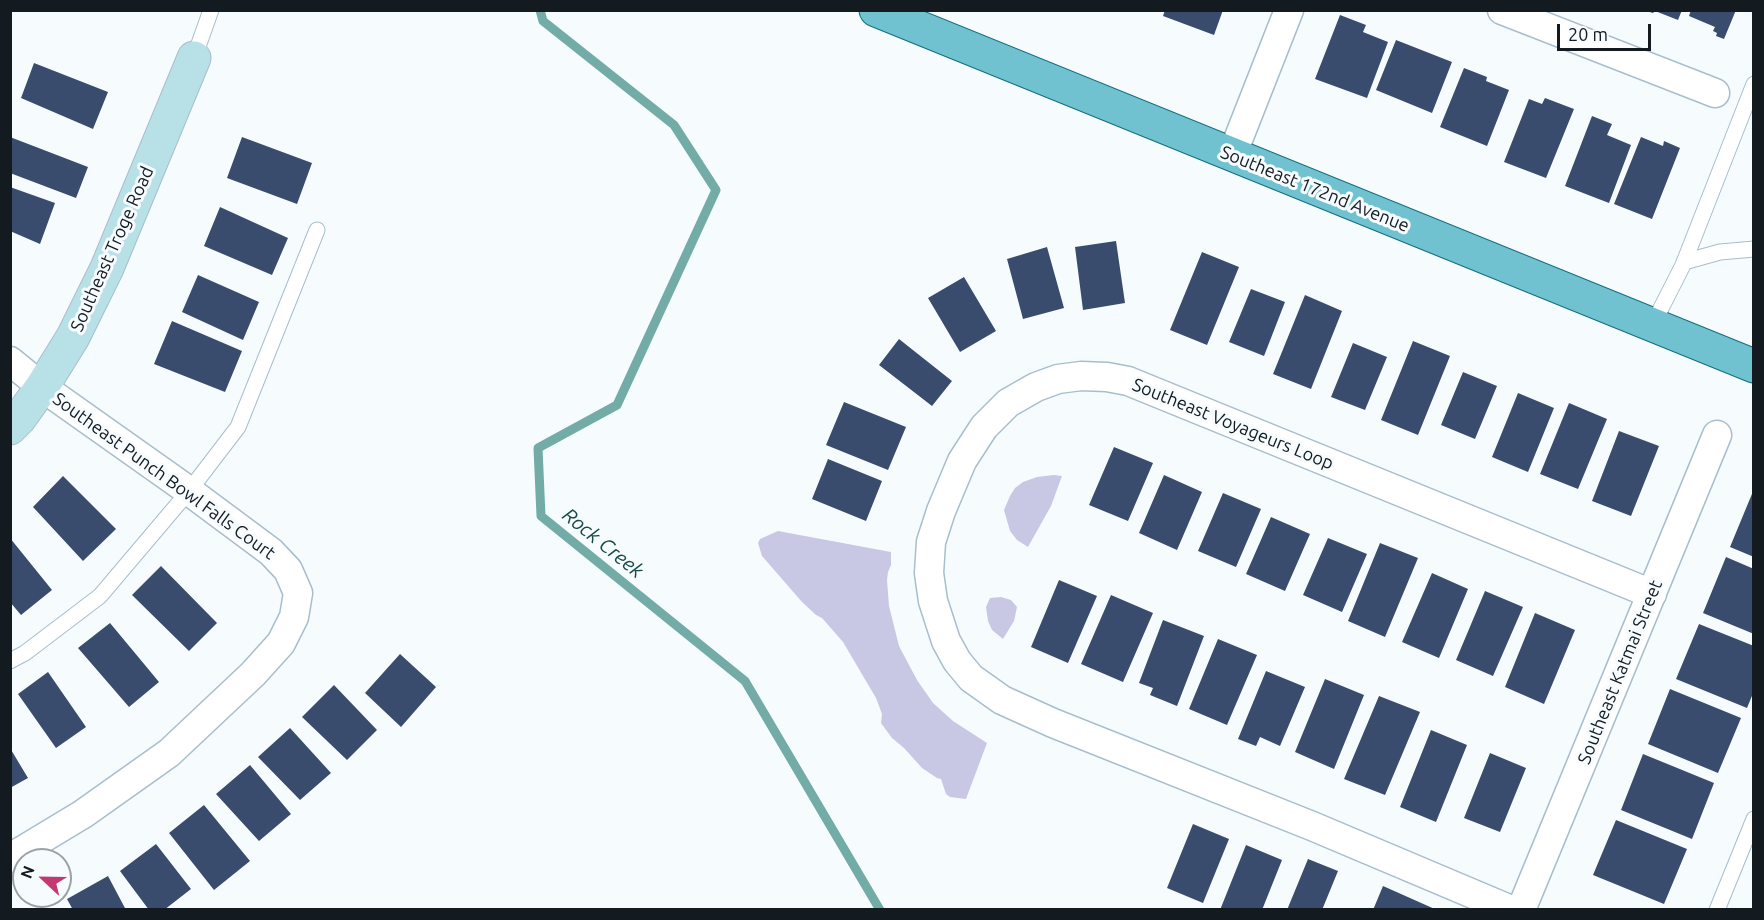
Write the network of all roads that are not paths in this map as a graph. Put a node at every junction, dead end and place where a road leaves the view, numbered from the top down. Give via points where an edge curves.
1 (211, 10) edge
2 (876, 10) edge
3 (1289, 10) edge
4 (1502, 10) edge
5 (194, 58) joint
6 (1754, 84) edge
7 (1715, 93) dead end
8 (1232, 155) junction
9 (317, 230) dead end
10 (1754, 249) edge
11 (1684, 262) junction
12 (1652, 326) junction
13 (10, 361) edge
14 (1754, 366) edge
15 (42, 387) junction
16 (10, 428) edge
17 (1717, 435) dead end
18 (189, 491) junction
19 (1652, 594) junction
20 (10, 662) edge
21 (1754, 819) edge
22 (10, 858) edge
23 (1510, 909) edge
24 (1521, 909) edge
25 (1717, 909) edge

1 - 5 lane
2 - 8 main road, Southeast 172nd Avenue
3 - 8 street
4 - 7 street
5 - 15 street, Southeast Troge Road via 107,268 73,337
6 - 11 lane
8 - 12 main road, Southeast 172nd Avenue
9 - 18 lane via 238,427
10 - 11 lane via 1720,252
11 - 12 lane
12 - 14 main road, Southeast 172nd Avenue
13 - 15 street, Southeast Punch Bowl Falls Court
15 - 16 street, Southeast Troge Road
15 - 18 street, Southeast Punch Bowl Falls Court
17 - 19 street, Southeast Katmai Street
18 - 20 lane via 100,596
18 - 22 street, Southeast Punch Bowl Falls Court via 271,552 288,570 298,593 294,617 281,643 260,666 169,753 83,814
19 - 23 street, Southeast Voyageurs Loop via 1128,381 1081,376 1036,387 1008,404 984,427 962,461 931,542 929,573 933,601 946,640 971,678 1002,700 1053,723
19 - 24 street, Southeast Katmai Street
21 - 25 lane

